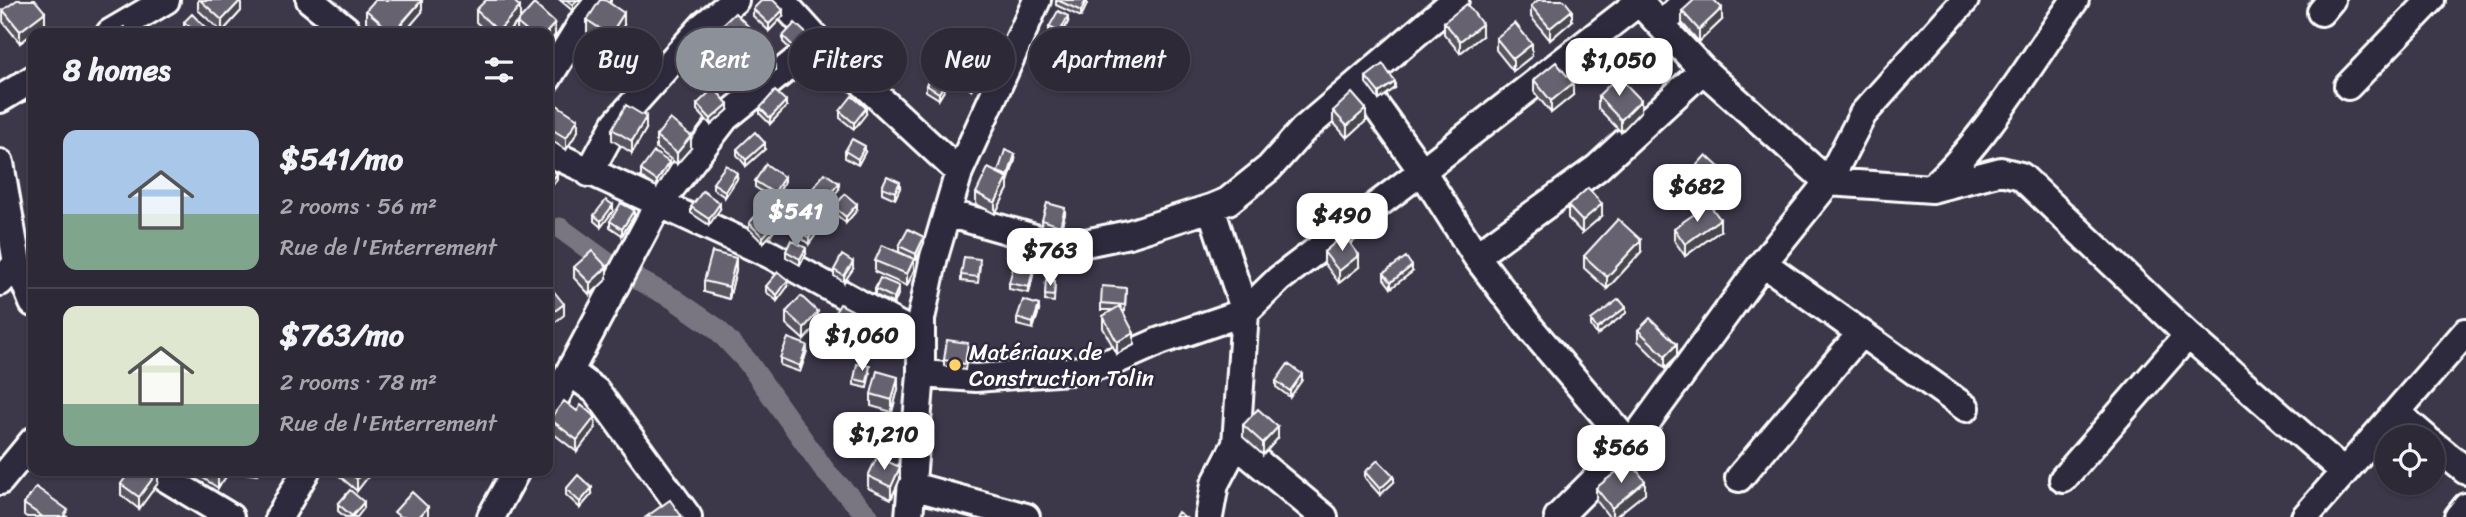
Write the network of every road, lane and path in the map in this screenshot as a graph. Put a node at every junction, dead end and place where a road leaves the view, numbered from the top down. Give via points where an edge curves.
1 (166, 0) edge
2 (310, 0) edge
3 (596, 0) edge
4 (735, 0) edge
5 (781, 0) edge
6 (1037, 0) edge
7 (1455, 0) edge
8 (1687, 0) edge
9 (1965, 0) edge
10 (2075, 0) edge
11 (2431, 0) edge
12 (1638, 1) edge
13 (1661, 25) junction
14 (118, 28) edge
15 (342, 28) edge
16 (807, 28) edge
17 (789, 67) edge
18 (553, 70) edge
19 (1703, 70) junction
20 (28, 82) edge
21 (1359, 82) junction
22 (2348, 86) dead end
23 (872, 91) edge
24 (0, 99) edge
25 (553, 155) edge
26 (0, 163) edge
27 (1422, 171) junction
28 (959, 172) junction
29 (589, 173) junction
30 (1828, 182) junction
31 (1932, 189) junction
32 (658, 205) junction
33 (1211, 208) junction
34 (947, 214) junction
35 (1476, 256) junction
36 (1763, 263) junction
37 (9, 273) edge
38 (28, 297) edge
39 (1245, 312) junction
40 (2466, 332) edge
41 (1861, 333) junction
42 (2188, 335) junction
43 (920, 337) junction
44 (570, 372) junction
45 (921, 374) junction
46 (553, 403) edge
47 (1966, 408) dead end
48 (2397, 413) junction
49 (2411, 425) edge
50 (1236, 443) junction
51 (1630, 445) junction
52 (28, 447) edge
53 (2445, 454) edge
54 (2343, 471) junction
55 (2466, 471) edge
56 (162, 476) edge
57 (303, 476) edge
58 (513, 476) edge
59 (1739, 478) dead end
60 (2063, 479) dead end
61 (0, 481) edge
62 (912, 486) junction
63 (2466, 507) edge
64 (230, 517) edge
65 (279, 517) edge
66 (491, 517) edge
67 (688, 517) edge
68 (909, 517) edge
69 (1026, 517) edge
70 (1209, 517) edge
71 (1324, 517) edge
72 (1559, 517) edge
73 (2305, 517) edge
74 (2458, 517) edge

1 - 14 street
2 - 15 street
3 - 18 street
4 - 29 street via 704,24 616,122
5 - 16 street
6 - 28 street
7 - 21 street
8 - 13 street
9 - 30 street via 1863,114
10 - 31 street via 1968,149
11 - 22 street
12 - 13 street
12 - 27 street
13 - 19 street
17 - 32 street via 725,118
19 - 30 street
19 - 35 street via 1597,168
20 - 24 street
21 - 27 street
21 - 33 street via 1303,130 1269,169 1228,201
23 - 28 street
25 - 29 street
26 - 37 street
27 - 35 street
27 - 39 street via 1279,279
28 - 34 street
29 - 32 street
30 - 31 street
30 - 36 street
31 - 42 street via 2001,171 2021,176
32 - 43 street via 771,255
32 - 44 street
33 - 34 street via 1129,234 1066,247
33 - 39 street
34 - 43 street
35 - 51 street
36 - 41 street
36 - 51 street
37 - 38 street
39 - 45 street via 1082,370 976,377
39 - 50 street
40 - 48 street
41 - 47 street
41 - 59 street
42 - 54 street
42 - 60 street
43 - 45 street
44 - 46 street
44 - 67 street via 596,391
45 - 62 street
48 - 49 street
48 - 54 street
50 - 70 street via 1215,484
50 - 71 street
51 - 72 street
52 - 61 street
53 - 55 street
54 - 73 street
56 - 64 street
57 - 65 street
58 - 66 street
62 - 68 street
62 - 69 street
63 - 74 street

